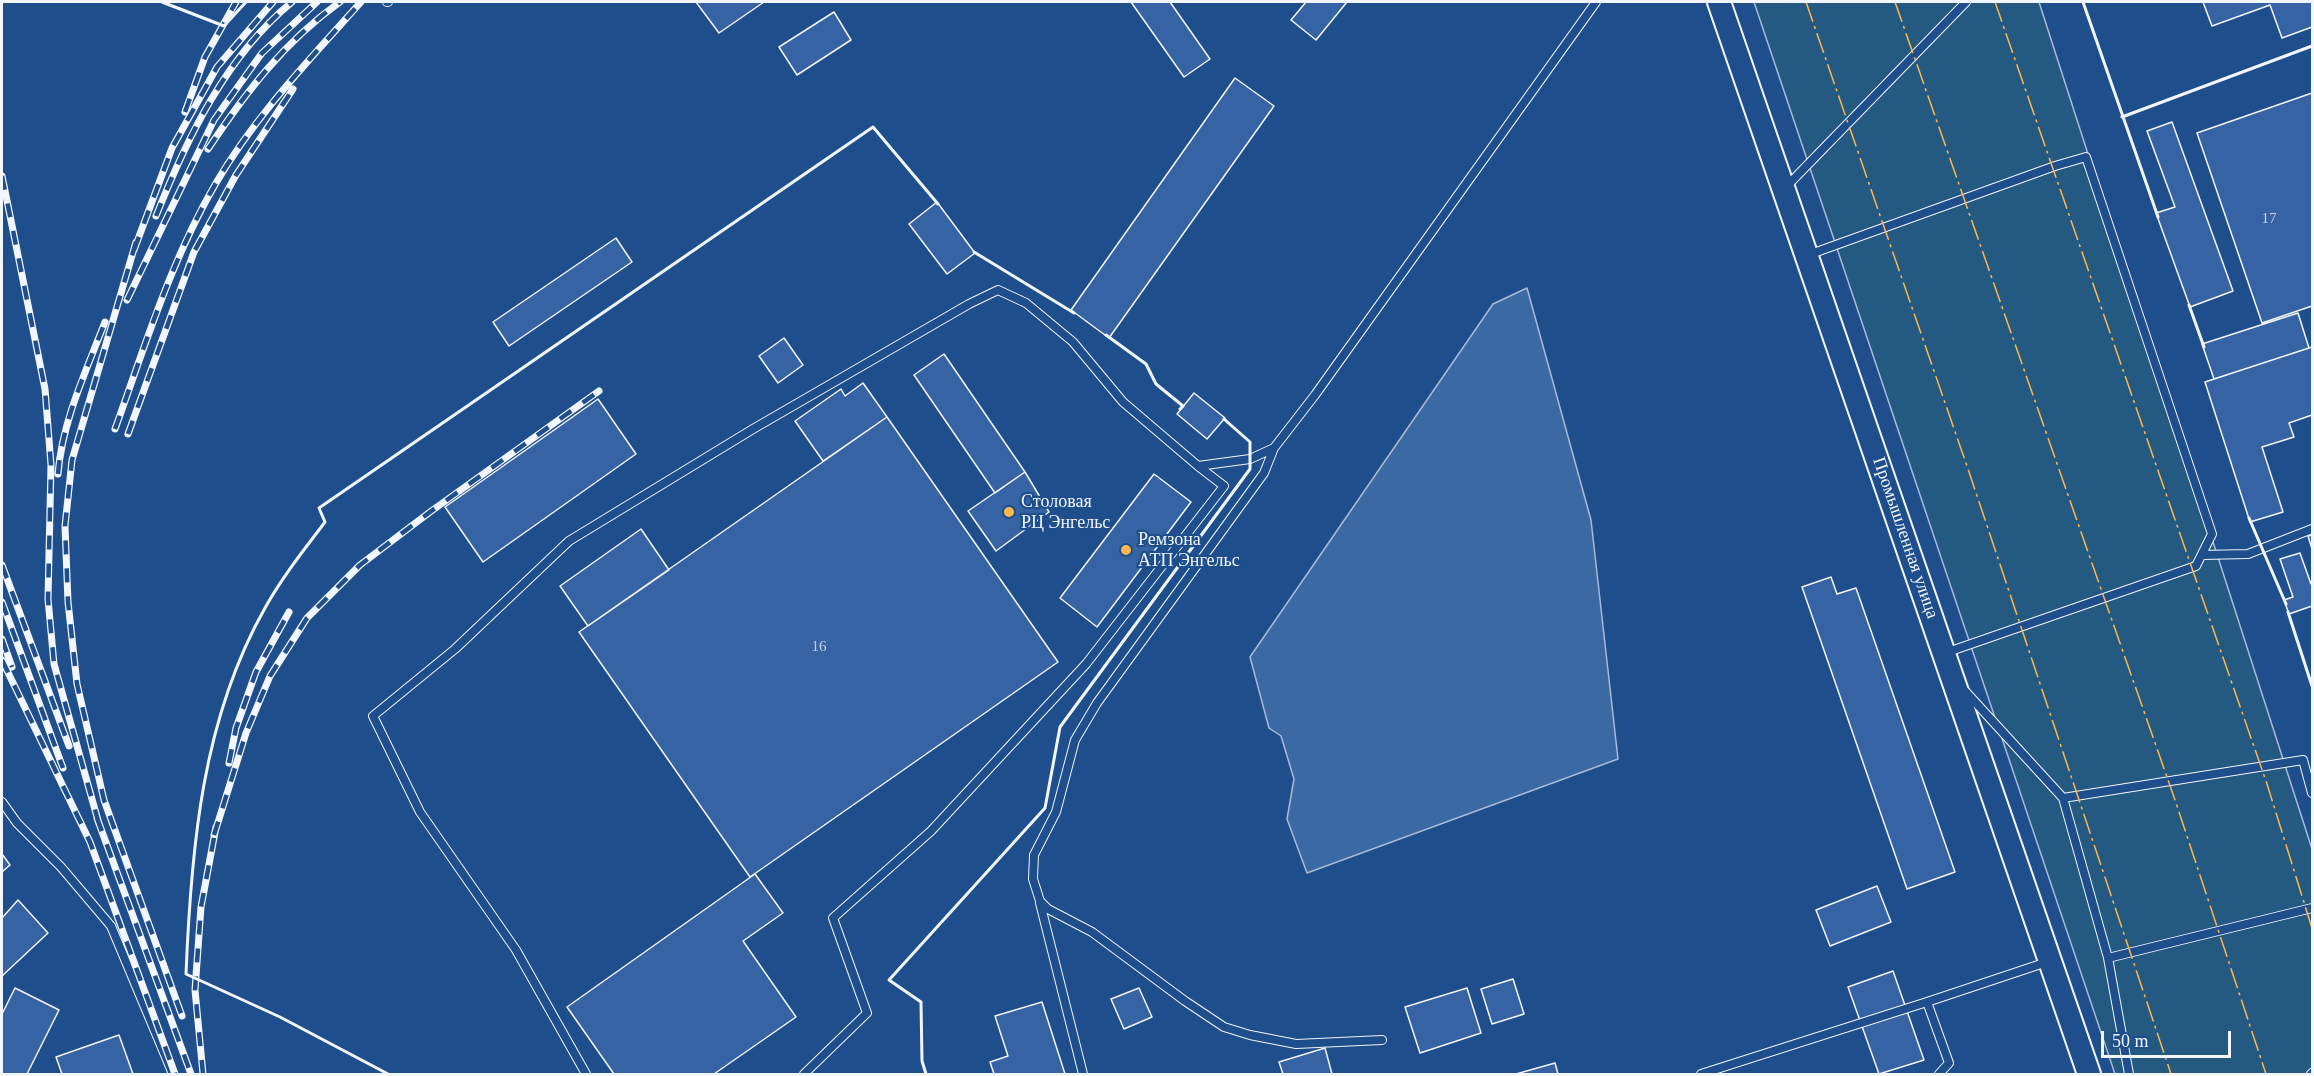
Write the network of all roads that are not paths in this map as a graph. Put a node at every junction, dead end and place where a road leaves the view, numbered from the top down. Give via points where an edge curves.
1 (1596, 2) edge
2 (1719, 2) edge
3 (1966, 2) edge
4 (1784, 189) junction
5 (1807, 255) junction
6 (1274, 448) junction
7 (1198, 466) junction
8 (2313, 529) edge
9 (2202, 555) junction
10 (1945, 652) junction
11 (1954, 679) junction
12 (2313, 793) edge
13 (2063, 798) junction
14 (2, 802) edge
15 (1040, 901) junction
16 (2313, 908) edge
17 (2108, 958) junction
18 (2051, 960) junction
19 (1927, 1002) junction
20 (1382, 1040) dead end
21 (173, 1074) edge
22 (586, 1074) edge
23 (804, 1074) edge
24 (1083, 1074) edge
25 (1701, 1074) edge
26 (1939, 1074) edge
27 (2089, 1074) edge
28 (2129, 1074) edge

1 - 6 lane
2 - 4 street, Промышленная улица
3 - 4 lane
4 - 5 street, Промышленная улица
5 - 9 lane via 2086,158 2212,534
5 - 10 street, Промышленная улица
6 - 7 lane via 1250,459
6 - 15 lane via 1264,473 1097,703 1076,740 1056,812 1034,855 1034,879
7 - 22 lane via 1123,402 1073,342 1026,303 998,290 753,429 569,541 455,650 373,716 420,812 516,950
7 - 23 lane via 1224,486 1086,664 931,831 833,918 867,1013
8 - 9 lane via 2248,554
9 - 10 lane via 2196,566
10 - 11 street, Промышленная улица
11 - 13 lane
11 - 18 street, Промышленная улица
12 - 13 lane via 2303,760
13 - 17 lane
14 - 21 lane via 111,926
15 - 20 lane via 1092,932 1224,1027 1296,1044
15 - 24 lane
16 - 17 lane
17 - 28 lane
18 - 19 lane
18 - 27 street, Промышленная улица
19 - 25 lane
19 - 26 lane via 1949,1063

